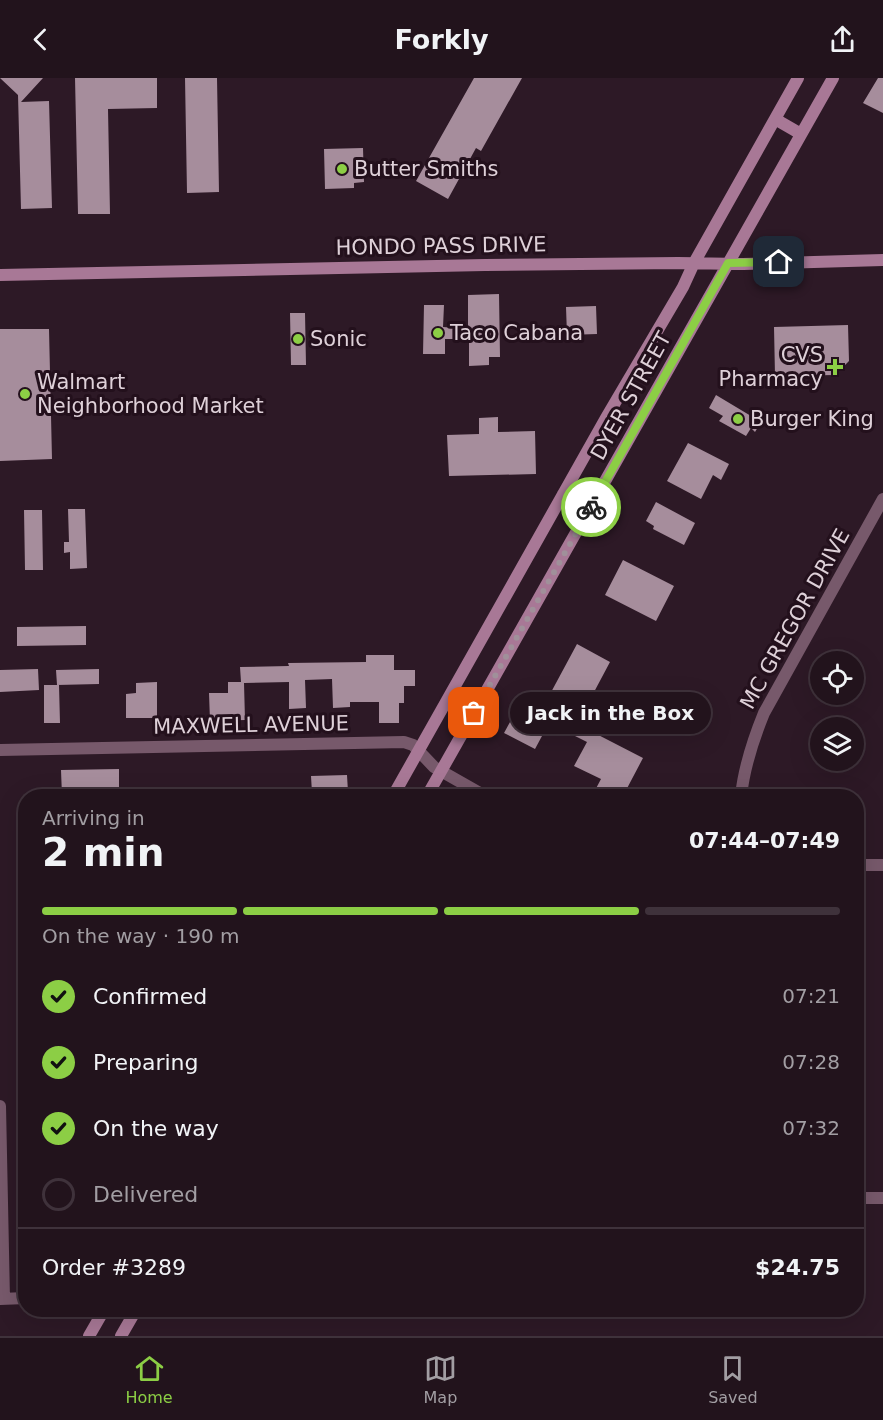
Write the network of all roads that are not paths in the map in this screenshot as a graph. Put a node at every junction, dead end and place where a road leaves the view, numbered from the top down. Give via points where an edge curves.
1 (798, 78) edge
2 (833, 78) edge
3 (775, 119) junction
4 (801, 134) junction
5 (883, 260) edge
6 (694, 262) junction
7 (728, 263) junction
8 (0, 275) edge
9 (563, 494) junction
10 (883, 499) edge
11 (589, 509) junction
12 (0, 750) edge
13 (419, 750) junction
14 (441, 771) junction
15 (397, 789) edge
16 (431, 789) edge
17 (473, 789) edge
18 (742, 789) edge
19 (864, 865) edge
20 (883, 865) edge
21 (0, 1106) edge
22 (864, 1198) edge
23 (883, 1198) edge
24 (18, 1298) edge
25 (2, 1299) edge
26 (100, 1317) edge
27 (130, 1317) edge
28 (89, 1336) edge
29 (121, 1336) edge

1 - 3 main road, DYER STREET
2 - 4 main road, DYER STREET
3 - 4 main road
3 - 6 main road, DYER STREET
4 - 7 main road, DYER STREET
5 - 7 main road, HONDO PASS DRIVE
6 - 7 main road, HONDO PASS DRIVE
6 - 8 main road, HONDO PASS DRIVE
6 - 9 main road, DYER STREET
7 - 11 main road, DYER STREET
9 - 11 main road
9 - 13 main road, DYER STREET
10 - 18 street, MC GREGOR DRIVE via 764,713 754,737
11 - 14 main road, DYER STREET
12 - 13 street, MAXWELL AVENUE via 397,742
13 - 14 street, MAXWELL AVENUE
13 - 15 main road, DYER STREET
14 - 16 main road, DYER STREET
14 - 17 street, MAXWELL AVENUE
19 - 20 street
21 - 25 street
22 - 23 street
24 - 25 street
26 - 28 main road
27 - 29 main road

